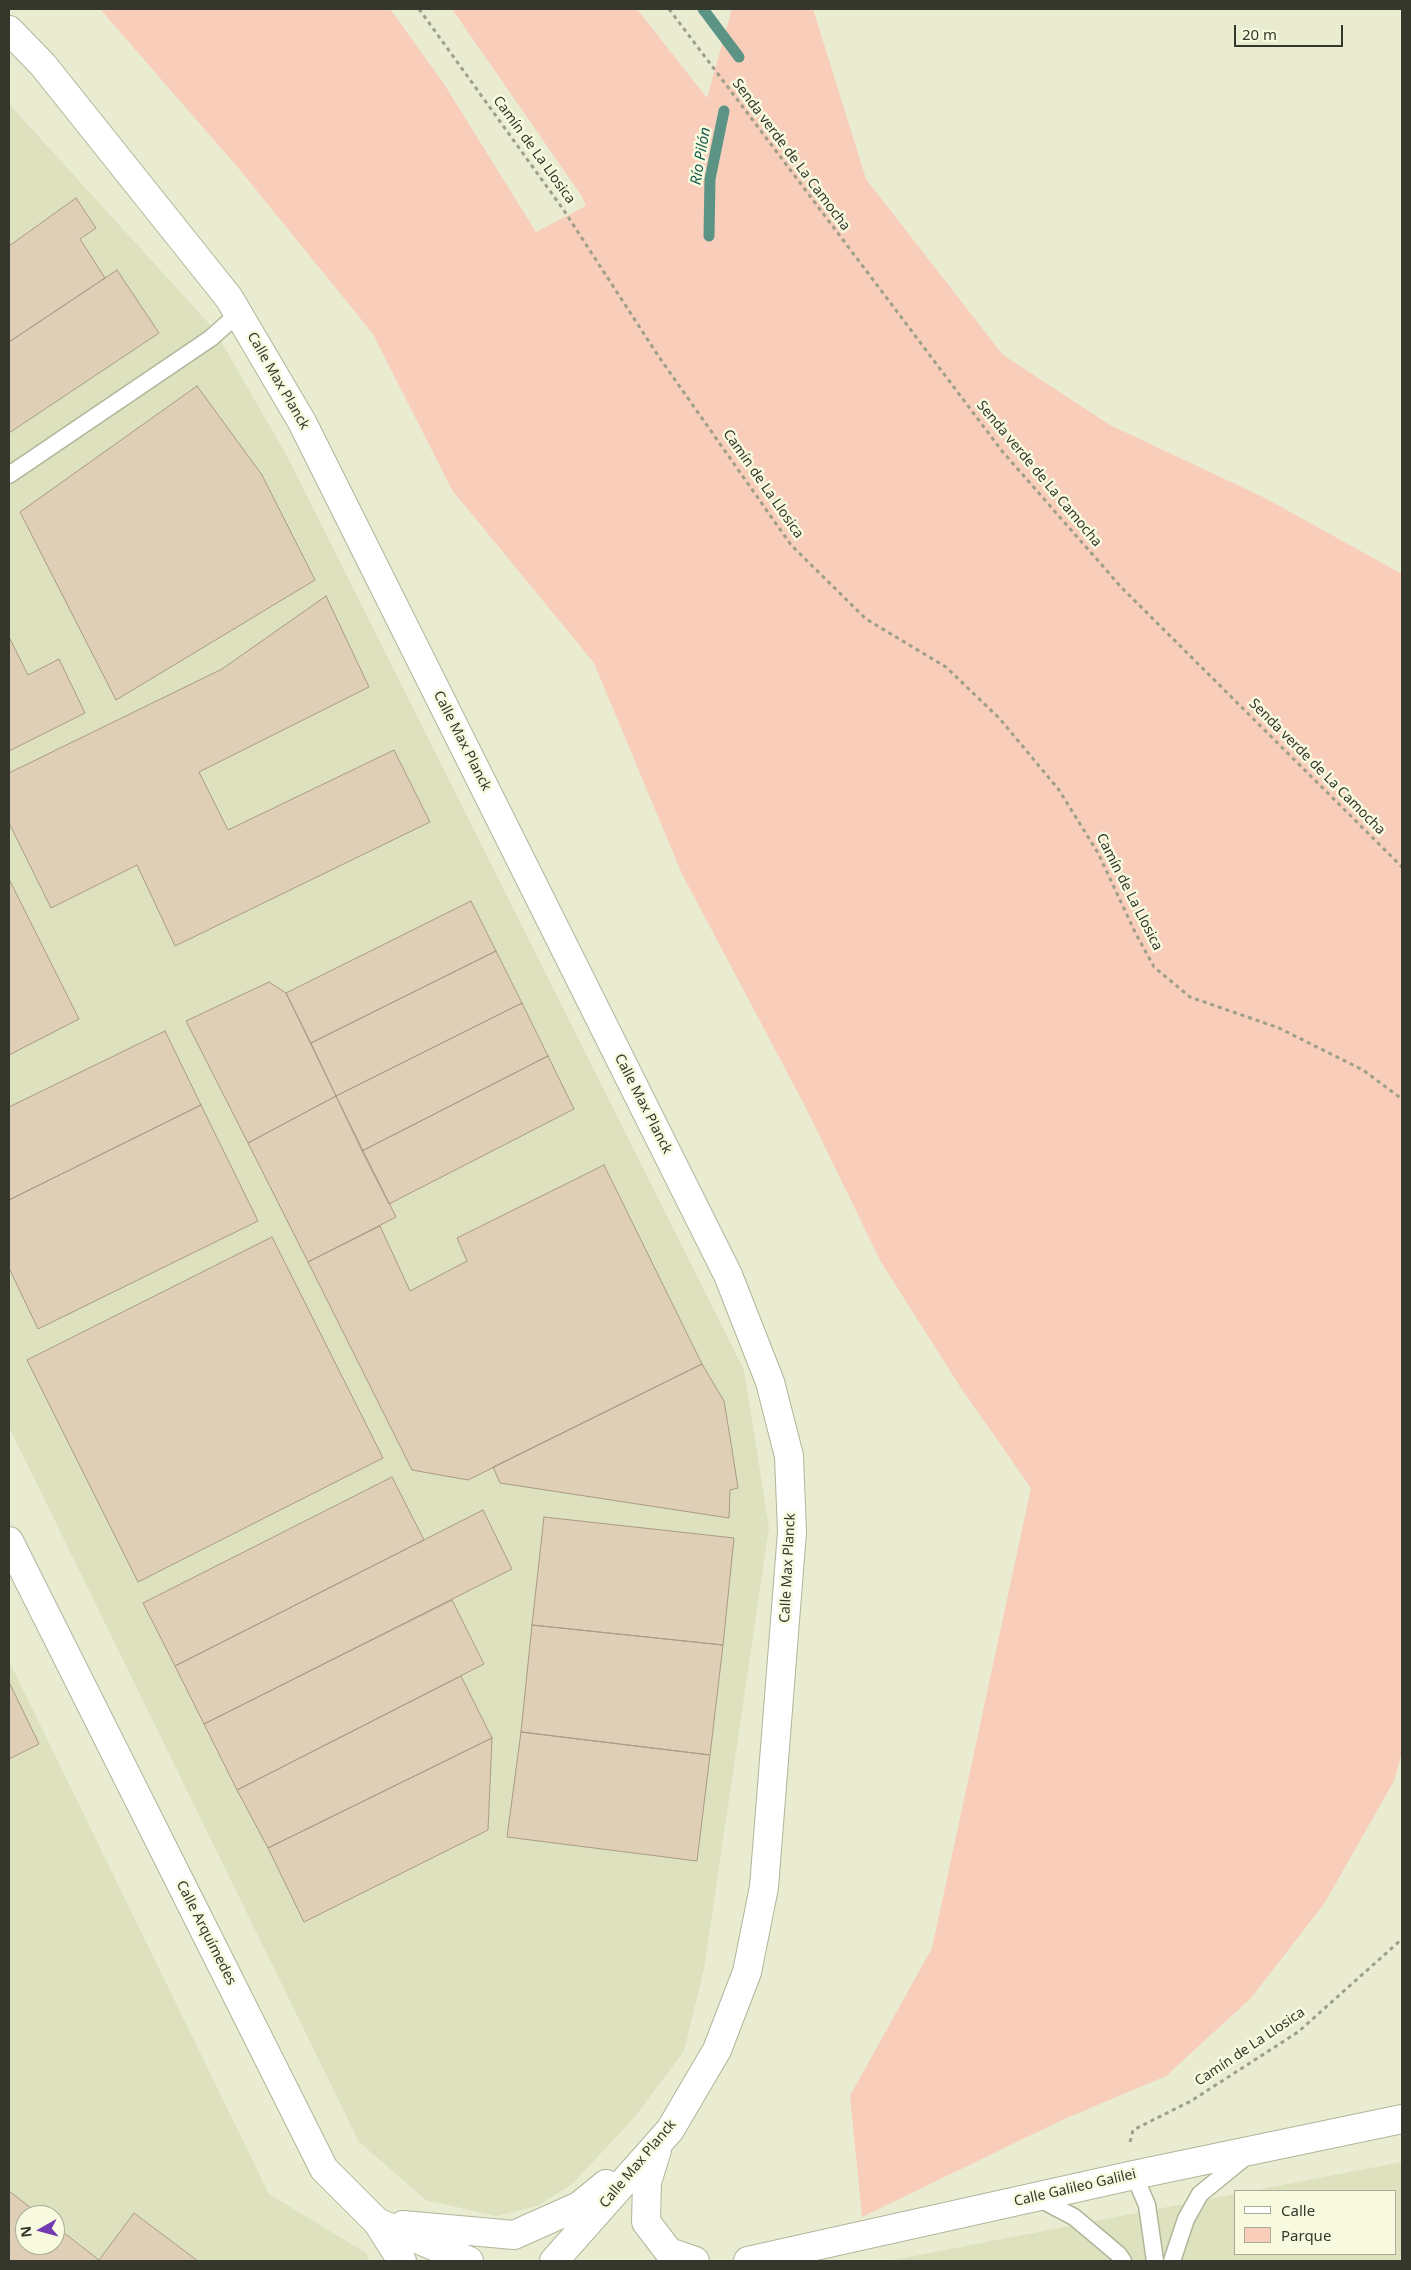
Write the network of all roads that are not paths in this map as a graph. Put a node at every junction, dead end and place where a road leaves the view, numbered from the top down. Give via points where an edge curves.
1 (9, 30) edge
2 (238, 313) junction
3 (9, 475) edge
4 (9, 1541) edge
5 (1402, 2119) edge
6 (660, 2141) junction
7 (1255, 2150) junction
8 (1134, 2174) junction
9 (1036, 2197) junction
10 (377, 2222) junction
11 (402, 2261) edge
12 (469, 2261) edge
13 (554, 2261) edge
14 (695, 2261) edge
15 (748, 2261) edge
16 (1123, 2261) edge
17 (1155, 2261) edge
18 (1172, 2261) edge

1 - 2 street, Calle Max Planck via 43,65
2 - 3 lane via 211,338
2 - 6 street, Calle Max Planck via 302,422 728,1275 770,1382 789,1456 792,1532 764,1888 747,1972 717,2050 670,2130
4 - 10 street, Calle Arquímedes via 324,2169
5 - 7 street, Calle Galileo Galilei
6 - 10 street via 579,2206 514,2236
6 - 13 street, Calle Max Planck
6 - 14 street via 647,2182 646,2222 669,2252
7 - 8 street, Calle Galileo Galilei
7 - 18 lane via 1200,2194 1186,2219
8 - 9 street, Calle Galileo Galilei
8 - 17 lane via 1147,2205
9 - 15 street, Calle Galileo Galilei
9 - 16 lane via 1074,2217
10 - 11 street
10 - 12 street, Calle Arquímedes

